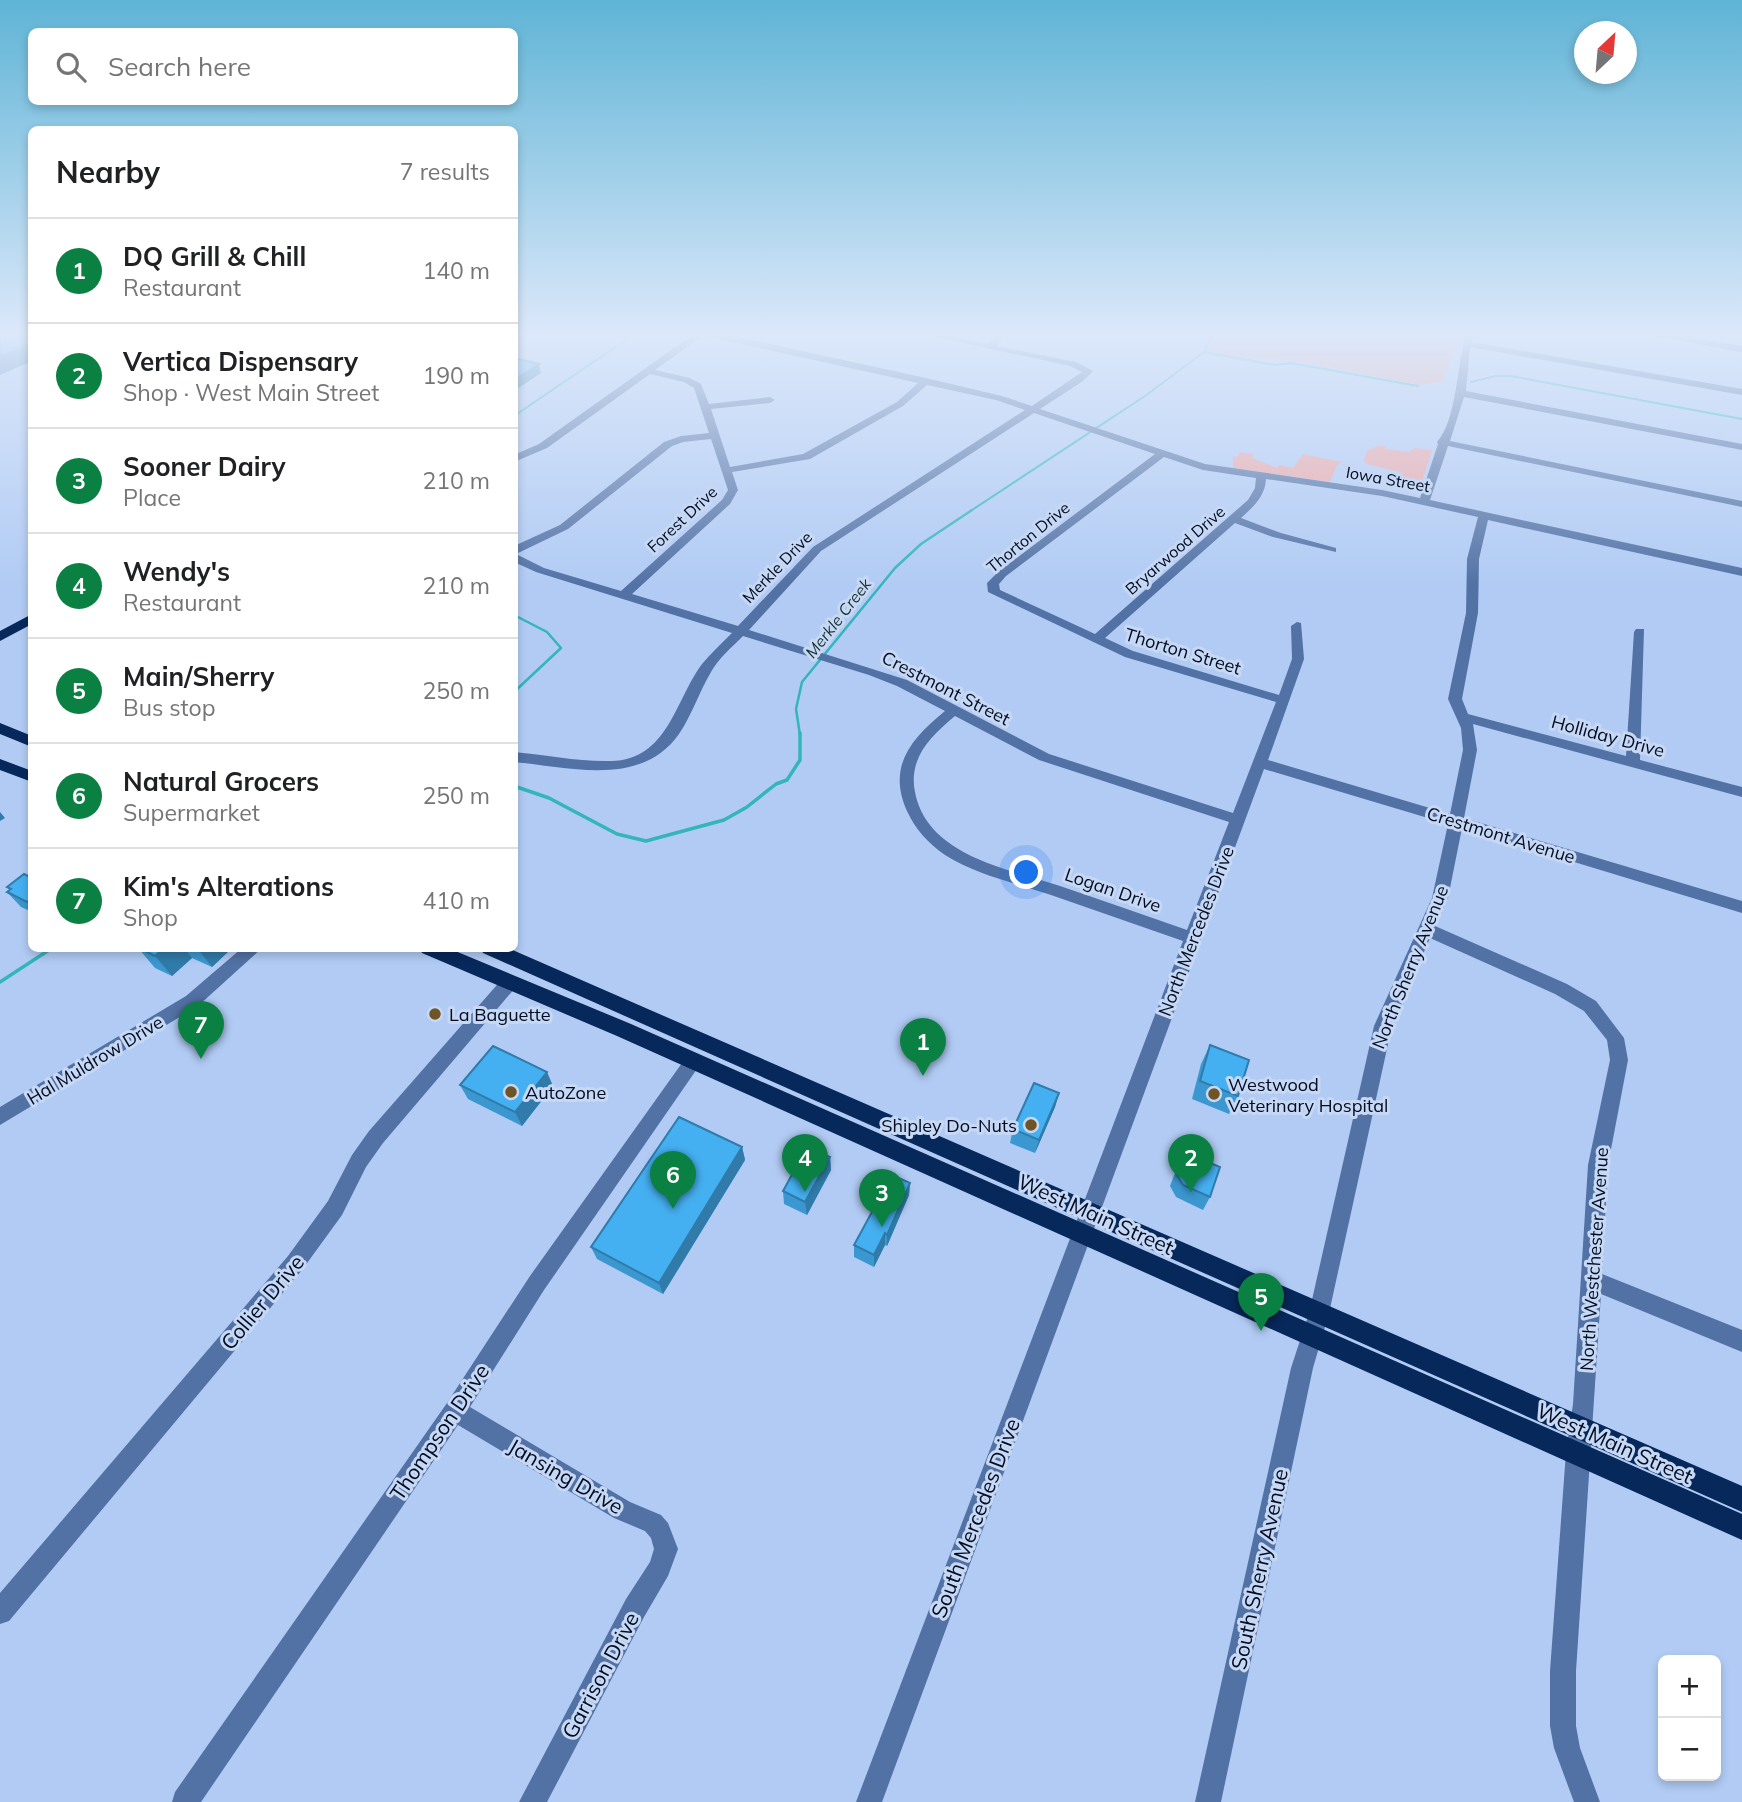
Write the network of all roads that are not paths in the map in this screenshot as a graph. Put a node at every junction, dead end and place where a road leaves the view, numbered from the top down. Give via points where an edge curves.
1 (583, 417) edge
2 (709, 417) edge
3 (877, 417) edge
4 (1018, 417) edge
5 (1056, 417) edge
6 (1451, 417) edge
7 (1586, 417) edge
8 (715, 435) junction
9 (1442, 442) junction
10 (1742, 447) edge
11 (1160, 454) junction
12 (518, 457) edge
13 (728, 470) junction
14 (1261, 475) junction
15 (1424, 502) junction
16 (1742, 504) edge
17 (1484, 514) junction
18 (1234, 519) junction
19 (518, 549) edge
20 (1332, 550) dead end
21 (518, 559) edge
22 (1742, 572) edge
23 (624, 595) junction
24 (28, 620) edge
25 (1297, 626) dead end
26 (740, 631) junction
27 (1075, 631) joint
28 (1640, 632) dead end
29 (0, 637) edge
30 (1096, 640) junction
31 (1283, 700) junction
32 (953, 712) junction
33 (1463, 717) junction
34 (0, 728) edge
35 (28, 739) edge
36 (518, 757) edge
37 (1633, 762) junction
38 (1261, 763) junction
39 (0, 764) edge
40 (28, 775) edge
41 (1742, 792) edge
42 (1239, 820) junction
43 (1457, 821) junction
44 (1742, 907) edge
45 (1426, 929) junction
46 (1192, 938) junction
47 (249, 952) edge
48 (437, 952) edge
49 (498, 952) edge
50 (509, 983) junction
51 (693, 1061) junction
52 (0, 1117) edge
53 (1085, 1224) junction
54 (1591, 1280) junction
55 (1315, 1325) junction
56 (1742, 1342) edge
57 (455, 1410) junction
58 (1581, 1427) junction
59 (1577, 1452) junction
60 (1742, 1499) edge
61 (1742, 1527) edge
62 (666, 1549) joint
63 (0, 1612) edge
64 (185, 1802) edge
65 (532, 1802) edge
66 (869, 1802) edge
67 (1208, 1802) edge
68 (1587, 1802) edge

1 - 12 street via 543,446
2 - 8 street, Forest Drive
3 - 13 street via 806,457
4 - 26 street, Merkle Drive via 827,540
5 - 11 street, Iowa Street
6 - 9 street
7 - 10 street
8 - 13 street, Forest Drive
8 - 19 street via 668,444 564,527
9 - 15 street
9 - 16 street
11 - 14 street, Iowa Street via 1203,467
11 - 27 street, Thorton Drive via 993,583 994,592 1001,597
13 - 23 street, Forest Drive via 734,485 731,496
14 - 15 street, Iowa Street
14 - 18 street, Bryarwood Drive via 1257,496
15 - 17 street, Iowa Street
17 - 22 street, Iowa Street
17 - 33 street, North Sherry Avenue via 1473,559 1472,613 1455,699
18 - 20 street
18 - 30 street, Bryarwood Drive
21 - 23 street, Crestmont Street
23 - 26 street, Crestmont Street
24 - 29 main road
25 - 31 street, North Mercedes Drive via 1298,659
26 - 32 street, Crestmont Street via 902,683
26 - 36 street, Merkle Drive via 707,667 673,732 645,758 622,766 598,766
27 - 30 street, Thorton Street
28 - 37 street
30 - 31 street, Thorton Street via 1162,666
31 - 38 street, North Mercedes Drive
32 - 42 street, Crestmont Street via 1044,757
32 - 46 street, Logan Drive via 914,748 905,778 914,814 934,841 979,864
33 - 37 street, Holliday Drive
33 - 43 street, North Sherry Avenue via 1470,750
34 - 35 main road
37 - 41 street, Holliday Drive
38 - 42 street, North Mercedes Drive
38 - 43 street, Crestmont Avenue
39 - 40 main road
42 - 46 street, North Mercedes Drive
43 - 44 street, Crestmont Avenue
43 - 45 street, North Sherry Avenue via 1445,881
45 - 54 street, North Westchester Avenue via 1577,997 1600,1016 1615,1038 1619,1060 1601,1145
45 - 55 street, North Sherry Avenue via 1383,1026
46 - 53 street, North Mercedes Drive
47 - 52 street, Hal Muldrow Drive via 192,1001
48 - 50 main road, West Main Street
49 - 53 main road, West Main Street
50 - 51 main road, West Main Street
50 - 63 street, Collier Drive via 376,1137 335,1208 295,1263
51 - 53 main road, West Main Street
51 - 57 street, Thompson Drive via 537,1283
53 - 55 main road, West Main Street
53 - 66 street, South Mercedes Drive
54 - 56 street
54 - 58 street, North Westchester Avenue
55 - 58 main road, West Main Street
55 - 59 main road, West Main Street
55 - 67 street, South Sherry Avenue
57 - 62 street, Jansing Drive via 622,1510 653,1522
57 - 64 street, Thompson Drive
58 - 59 street, North Westchester Avenue
58 - 60 main road, West Main Street
59 - 61 main road, West Main Street
59 - 68 street, North Westchester Avenue via 1562,1702 1567,1748
62 - 65 street, Garrison Drive via 660,1568

